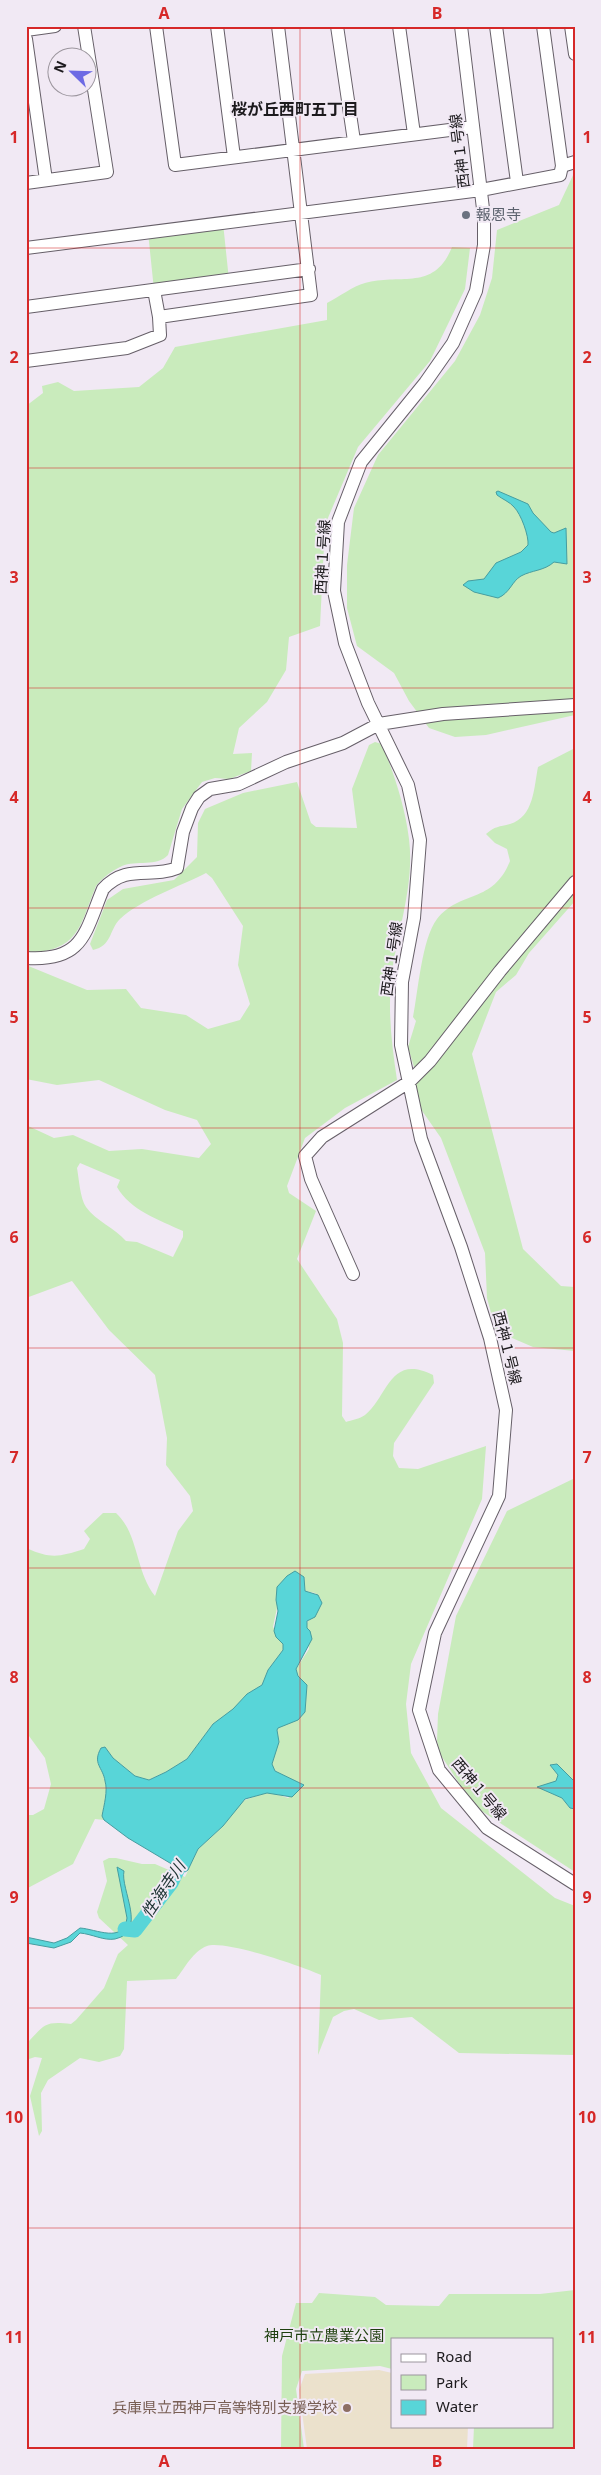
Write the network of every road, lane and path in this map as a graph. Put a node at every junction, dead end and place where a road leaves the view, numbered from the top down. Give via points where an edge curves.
1 (55, 26) edge
2 (84, 26) edge
3 (156, 26) edge
4 (217, 26) edge
5 (278, 26) edge
6 (337, 26) edge
7 (399, 26) edge
8 (461, 26) edge
9 (496, 26) edge
10 (543, 26) edge
11 (571, 26) edge
12 (26, 30) edge
13 (26, 39) edge
14 (575, 54) edge
15 (474, 126) junction
16 (414, 134) junction
17 (354, 142) junction
18 (294, 149) junction
19 (234, 157) junction
20 (575, 162) edge
21 (562, 166) junction
22 (46, 180) junction
23 (517, 182) junction
24 (26, 183) edge
25 (481, 190) junction
26 (302, 213) junction
27 (26, 248) edge
28 (309, 269) junction
29 (154, 290) junction
30 (26, 307) edge
31 (159, 317) junction
32 (26, 361) edge
33 (575, 705) edge
34 (379, 724) junction
35 (575, 882) edge
36 (26, 958) edge
37 (409, 1082) junction
38 (353, 1274) dead end
39 (575, 1884) edge

1 - 12 street
2 - 22 street via 107,172
3 - 19 street via 175,165
4 - 19 street
5 - 18 street
6 - 17 street
7 - 16 street
8 - 15 street, 西神１号線
9 - 23 street
10 - 21 street
11 - 14 street
13 - 22 street
15 - 16 street
15 - 25 street, 西神１号線
16 - 17 street
17 - 18 street
18 - 19 street
18 - 26 street
20 - 21 street
21 - 23 street via 560,175
22 - 24 street
23 - 25 street
25 - 26 street
25 - 34 street, 西神１号線 via 484,245 470,310 454,343 361,462 338,522 334,591 345,643
26 - 27 street
26 - 28 street
28 - 29 street
28 - 31 street via 311,295
29 - 30 street
29 - 31 street
31 - 32 street via 160,335 127,348
33 - 34 street via 443,714
34 - 36 street via 343,743 286,762 239,784 210,788 192,808 183,832 177,868 171,872 124,874 110,882 103,889 81,942 69,951 53,956
34 - 37 street, 西神１号線 via 408,785 420,840 414,918 402,982 401,1045
35 - 37 street via 430,1061
37 - 38 street via 322,1137 305,1156 311,1179
37 - 39 street, 西神１号線 via 422,1139 490,1338 506,1410 499,1496 435,1633 419,1710 439,1770 487,1828

